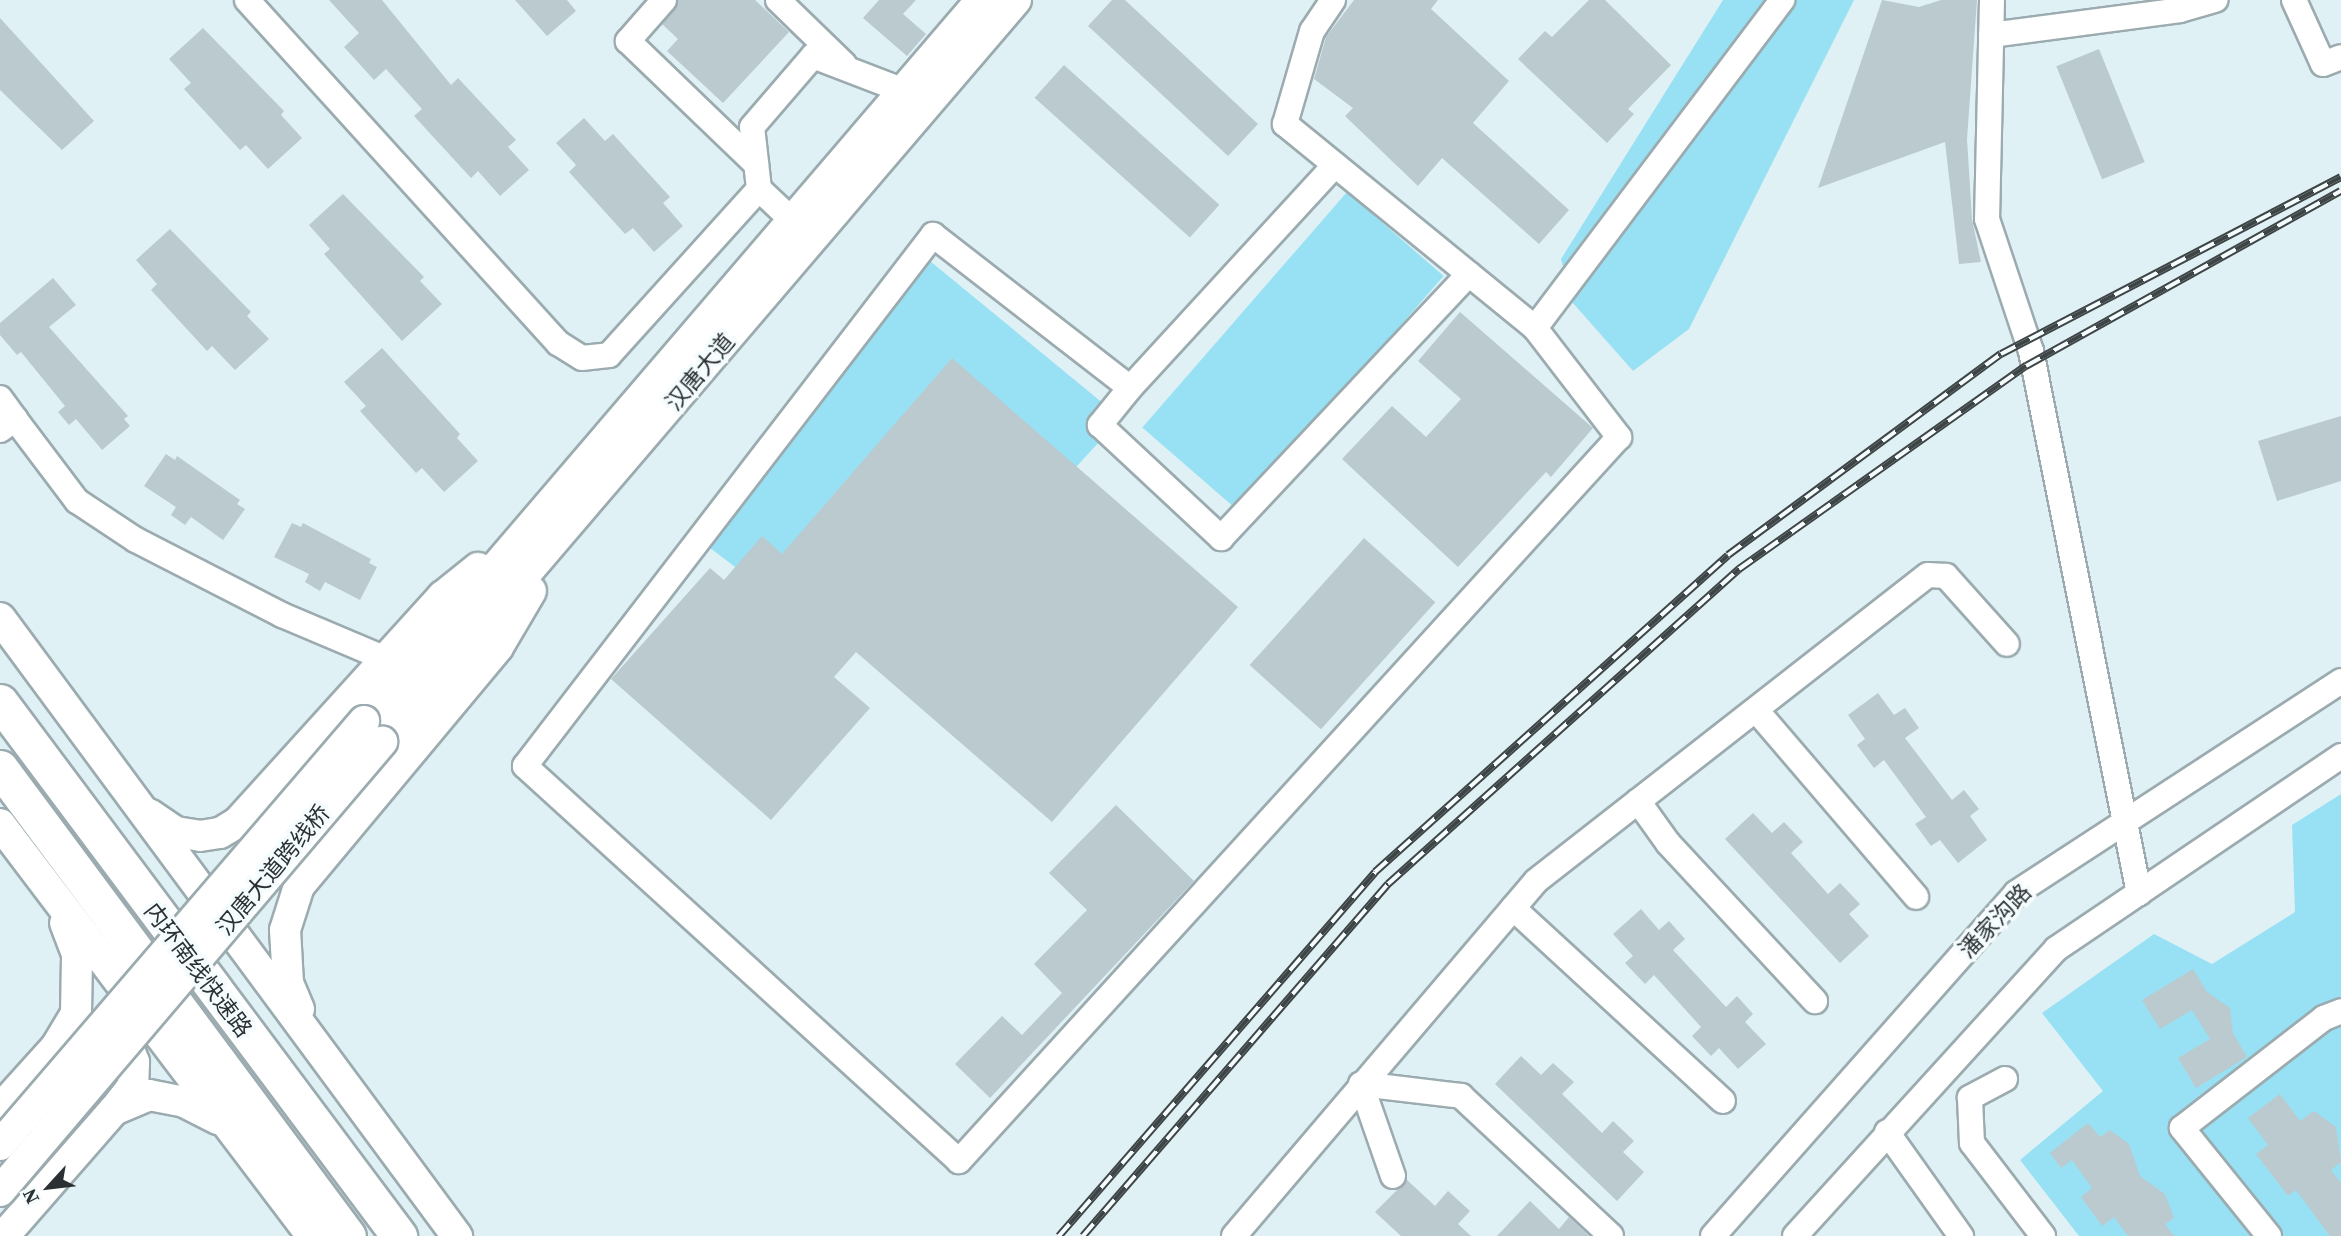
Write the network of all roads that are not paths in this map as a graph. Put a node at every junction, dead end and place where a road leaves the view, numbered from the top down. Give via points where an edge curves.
1 (247, 0) edge
2 (664, 0) edge
3 (778, 0) edge
4 (981, 0) edge
5 (1016, 0) edge
6 (1333, 0) edge
7 (1782, 0) edge
8 (1992, 0) edge
9 (2216, 0) edge
10 (2294, 0) edge
11 (1992, 35) junction
12 (2341, 57) edge
13 (852, 71) junction
14 (904, 91) junction
15 (756, 164) junction
16 (1335, 164) junction
17 (759, 189) junction
18 (793, 221) junction
19 (1469, 274) junction
20 (1535, 328) junction
21 (1129, 388) junction
22 (0, 398) edge
23 (8, 424) edge
24 (557, 519) junction
25 (0, 618) edge
26 (2007, 644) dead end
27 (386, 659) junction
28 (2341, 681) edge
29 (0, 702) edge
30 (1756, 710) junction
31 (373, 731) junction
32 (2341, 756) edge
33 (0, 768) edge
34 (1638, 801) junction
35 (141, 809) junction
36 (2128, 820) junction
37 (238, 822) junction
38 (0, 824) edge
39 (299, 886) junction
40 (2139, 893) junction
41 (52, 894) junction
42 (1916, 897) dead end
43 (1513, 908) junction
44 (1815, 1001) dead end
45 (2341, 1012) edge
46 (315, 1045) junction
47 (56, 1047) junction
48 (2005, 1079) dead end
49 (1362, 1084) junction
50 (1723, 1101) dead end
51 (0, 1109) edge
52 (114, 1110) junction
53 (227, 1123) junction
54 (1887, 1132) junction
55 (0, 1145) edge
56 (1393, 1176) dead end
57 (0, 1191) edge
58 (1246, 1231) edge
59 (4, 1236) edge
60 (312, 1236) edge
61 (348, 1236) edge
62 (399, 1236) edge
63 (457, 1236) edge
64 (1611, 1236) edge
65 (1713, 1236) edge
66 (1795, 1236) edge
67 (1961, 1236) edge
68 (2043, 1236) edge
69 (2269, 1236) edge

1 - 17 street via 558,343 582,358 609,355
2 - 15 street via 628,41
3 - 13 street
4 - 14 main road, 汉唐大道
5 - 24 main road, 汉唐大道
6 - 16 street via 1312,31 1286,124
7 - 20 street
8 - 11 street
9 - 11 street via 2180,10
10 - 12 street via 2323,64
11 - 36 street via 1987,219 2031,351
13 - 14 street
13 - 15 street via 813,56 752,127
14 - 18 main road, 汉唐大道
15 - 17 street
16 - 19 street
16 - 21 street
17 - 18 street
18 - 24 main road, 汉唐大道
19 - 20 street
19 - 21 street via 1222,538 1100,425
20 - 21 street via 1619,437 959,1161 525,766 933,235
22 - 23 street
23 - 27 street via 77,501 136,540 282,615
24 - 27 main road via 443,597
24 - 31 main road, 汉唐大道
24 - 39 main road via 498,647
25 - 35 main road
26 - 30 street via 1946,576 1928,575
27 - 37 main road
28 - 36 street, 潘家沟路
29 - 62 highway, 内环南线快速路
30 - 34 street
30 - 42 street
31 - 55 main road, 汉唐大道跨线桥, bridge
31 - 57 main road, 汉唐大道跨线桥, bridge
32 - 40 street
33 - 61 highway, 内环南线快速路
34 - 43 street via 1535,881
34 - 44 street via 1668,843
35 - 37 main road via 176,832 200,836
35 - 46 main road
36 - 40 street
36 - 65 street, 潘家沟路 via 2016,893
37 - 39 main road via 230,845 236,876 254,895 275,899
38 - 41 main road
39 - 46 main road via 285,930 288,983
40 - 54 street via 2056,949
41 - 47 main road via 78,954 76,1014
41 - 53 main road
43 - 49 street
43 - 50 street
45 - 69 street via 2324,1018 2182,1128
46 - 63 main road
47 - 51 main road
47 - 52 main road via 80,1032 108,1031 124,1037 134,1062 133,1086
48 - 68 street via 1970,1098 1972,1143
49 - 56 street
49 - 58 street
49 - 64 street via 1461,1096
52 - 53 main road via 149,1095 184,1102
52 - 59 main road
53 - 60 main road
54 - 66 street
54 - 67 street

